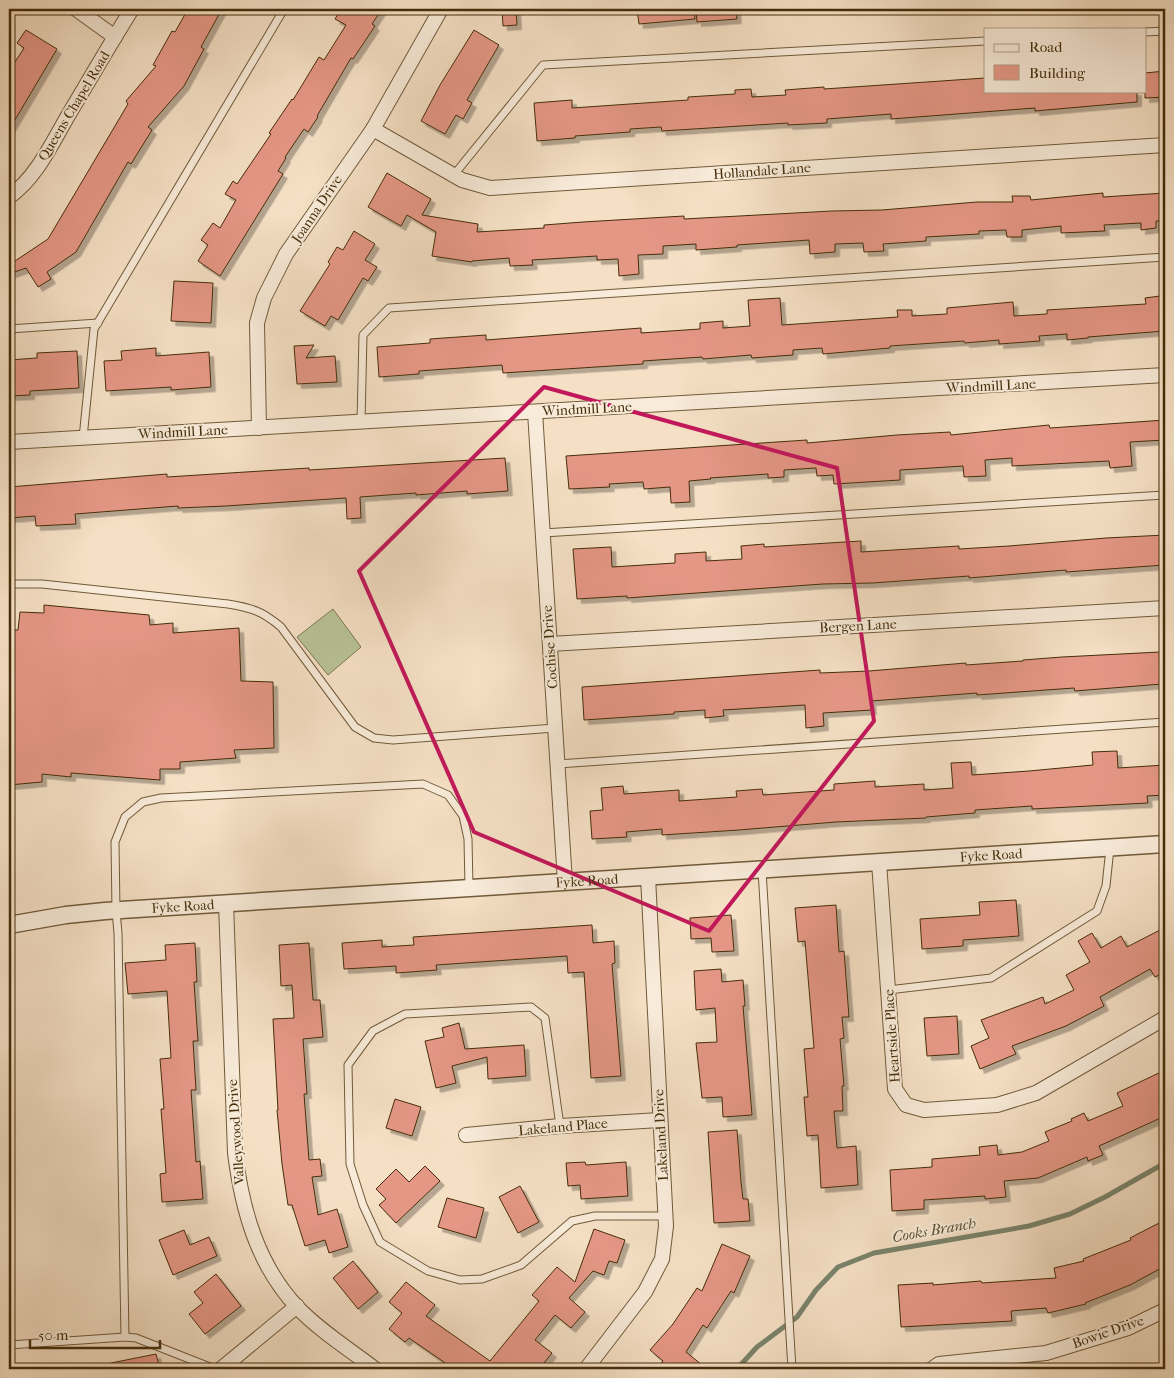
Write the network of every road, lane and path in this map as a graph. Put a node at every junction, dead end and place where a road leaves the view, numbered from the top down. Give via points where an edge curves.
1 (76, 9) edge
2 (132, 9) edge
3 (284, 9) edge
4 (441, 9) edge
5 (1165, 31) edge
6 (1146, 32) edge
7 (114, 37) junction
8 (984, 41) edge
9 (373, 128) junction
10 (1165, 145) edge
11 (453, 176) junction
12 (9, 197) edge
13 (1165, 257) edge
14 (98, 323) junction
15 (9, 329) edge
16 (1165, 376) edge
17 (535, 412) junction
18 (362, 422) junction
19 (260, 428) junction
20 (83, 438) junction
21 (9, 442) edge
22 (1165, 495) edge
23 (543, 533) junction
24 (9, 584) edge
25 (1165, 608) edge
26 (550, 644) junction
27 (1165, 722) edge
28 (555, 728) junction
29 (558, 764) junction
30 (1165, 844) edge
31 (1110, 847) junction
32 (880, 862) junction
33 (762, 870) junction
34 (648, 877) junction
35 (565, 882) junction
36 (469, 888) junction
37 (226, 904) junction
38 (116, 911) junction
39 (9, 925) edge
40 (888, 990) junction
41 (1165, 1018) edge
42 (660, 1120) junction
43 (560, 1126) junction
44 (466, 1136) dead end
45 (665, 1216) junction
46 (297, 1306) junction
47 (1165, 1310) edge
48 (126, 1337) junction
49 (9, 1344) edge
50 (215, 1369) edge
51 (221, 1369) edge
52 (375, 1369) edge
53 (586, 1369) edge
54 (792, 1369) edge
55 (932, 1369) edge

1 - 7 street
2 - 7 street, Queens Chapel Road
3 - 14 lane
4 - 9 street, Joanna Drive
5 - 6 lane
7 - 12 street, Queens Chapel Road via 50,150
8 - 11 lane via 543,65
9 - 11 street, Hollandale Lane
9 - 19 street, Joanna Drive via 286,254 264,298 257,324
10 - 11 street, Hollandale Lane via 490,188
13 - 18 lane via 389,308 363,335
14 - 15 lane
14 - 20 lane via 94,329
16 - 17 street, Windmill Lane
17 - 18 street, Windmill Lane
17 - 23 street, Cochise Drive
18 - 19 street, Windmill Lane
19 - 20 street, Windmill Lane
20 - 21 street, Windmill Lane
22 - 23 lane
23 - 26 street, Cochise Drive
24 - 28 lane via 42,584 252,608 281,627 355,727 374,738 394,740
25 - 26 street, Bergen Lane
26 - 28 street, Cochise Drive
27 - 29 lane
28 - 29 street, Cochise Drive
29 - 35 street, Cochise Drive
30 - 31 street, Fyke Road
31 - 32 street, Fyke Road
31 - 40 lane via 1106,886 1097,912 991,978
32 - 33 street, Fyke Road
32 - 40 street, Heartside Place
33 - 34 street, Fyke Road
33 - 54 lane
34 - 35 street, Fyke Road
34 - 42 street, Lakeland Drive
35 - 36 street, Fyke Road
36 - 37 street, Fyke Road
36 - 38 lane via 468,839 463,816 448,795 423,784 161,798 143,802 126,817 115,842
37 - 38 street, Fyke Road
37 - 46 street, Valleywood Drive via 234,1153 238,1184 249,1225 262,1255
38 - 39 street, Fyke Road via 66,915
38 - 48 lane
40 - 41 street, Heartside Place via 895,1089 906,1105 924,1110 997,1105 1036,1093
42 - 43 street, Lakeland Place
42 - 45 street, Lakeland Drive
43 - 44 street, Lakeland Place
43 - 45 lane via 545,1018 531,1008 405,1014 373,1032 348,1065 350,1164 363,1205 380,1242 428,1271 460,1280 482,1279 521,1265 572,1221 595,1216
45 - 53 street, Lakeland Drive via 662,1259 645,1292
46 - 51 street
46 - 52 street, Valleywood Drive
47 - 55 street, Bowie Drive via 1128,1328 1046,1353 940,1364
48 - 49 lane
48 - 50 lane

